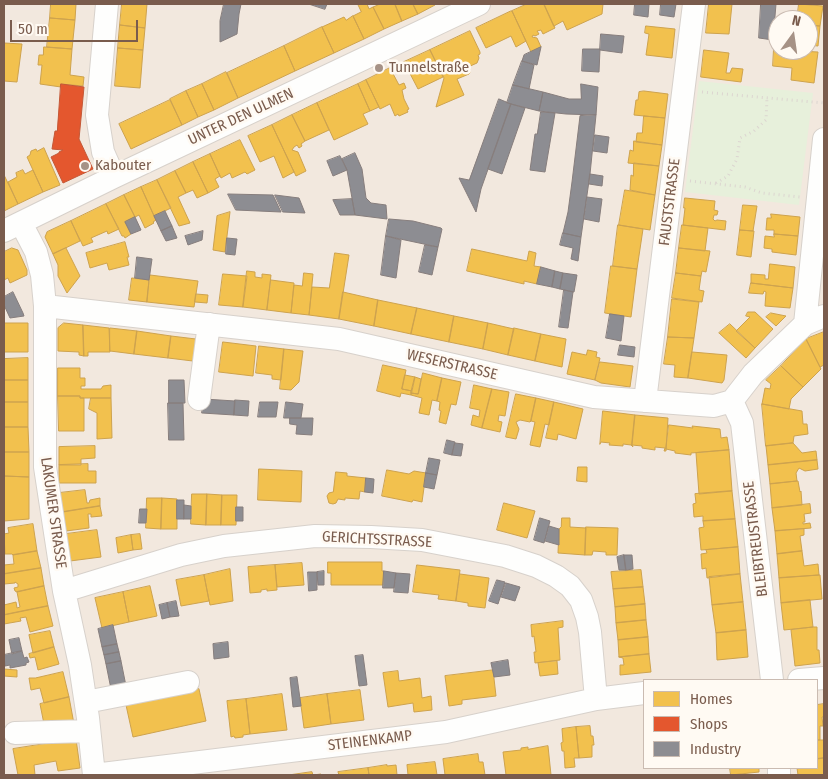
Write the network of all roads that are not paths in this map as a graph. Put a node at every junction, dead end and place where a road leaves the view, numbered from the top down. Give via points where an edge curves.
1 (107, 4) edge
2 (694, 4) edge
3 (466, 7) edge
4 (824, 139) edge
5 (114, 177) junction
6 (12, 227) edge
7 (45, 306) junction
8 (815, 320) edge
9 (209, 324) junction
10 (199, 399) dead end
11 (645, 401) junction
12 (732, 401) junction
13 (64, 591) junction
14 (824, 678) edge
15 (772, 679) edge
16 (812, 679) edge
17 (188, 682) dead end
18 (643, 693) edge
19 (596, 699) junction
20 (86, 702) junction
21 (89, 731) junction
22 (14, 734) dead end
23 (94, 775) edge

1 - 5 street via 97,115 103,152
2 - 11 street, FAUSTSTRASSE
3 - 5 street, UNTER DEN ULMEN
4 - 8 street via 818,199
5 - 6 street, UNTER DEN ULMEN
6 - 7 street, LAKUMER STRASSE via 36,252
7 - 9 street, WESERSTRASSE
7 - 13 street, LAKUMER STRASSE via 45,467
8 - 12 street via 753,374
9 - 10 street
9 - 11 street, WESERSTRASSE via 339,339 594,397
11 - 12 street, WESERSTRASSE via 714,406
12 - 15 street, BLEIBTREUSTRASSE via 742,423
13 - 19 street, GERICHTSSTRASSE via 181,555 224,546 315,536 422,540 505,556 556,576 581,600 588,617
13 - 20 street, LAKUMER STRASSE
14 - 16 street
17 - 20 street
18 - 19 street, STEINENKAMP
19 - 23 street, STEINENKAMP via 446,732
20 - 21 street, LAKUMER STRASSE
21 - 22 street
21 - 23 street, LAKUMER STRASSE

